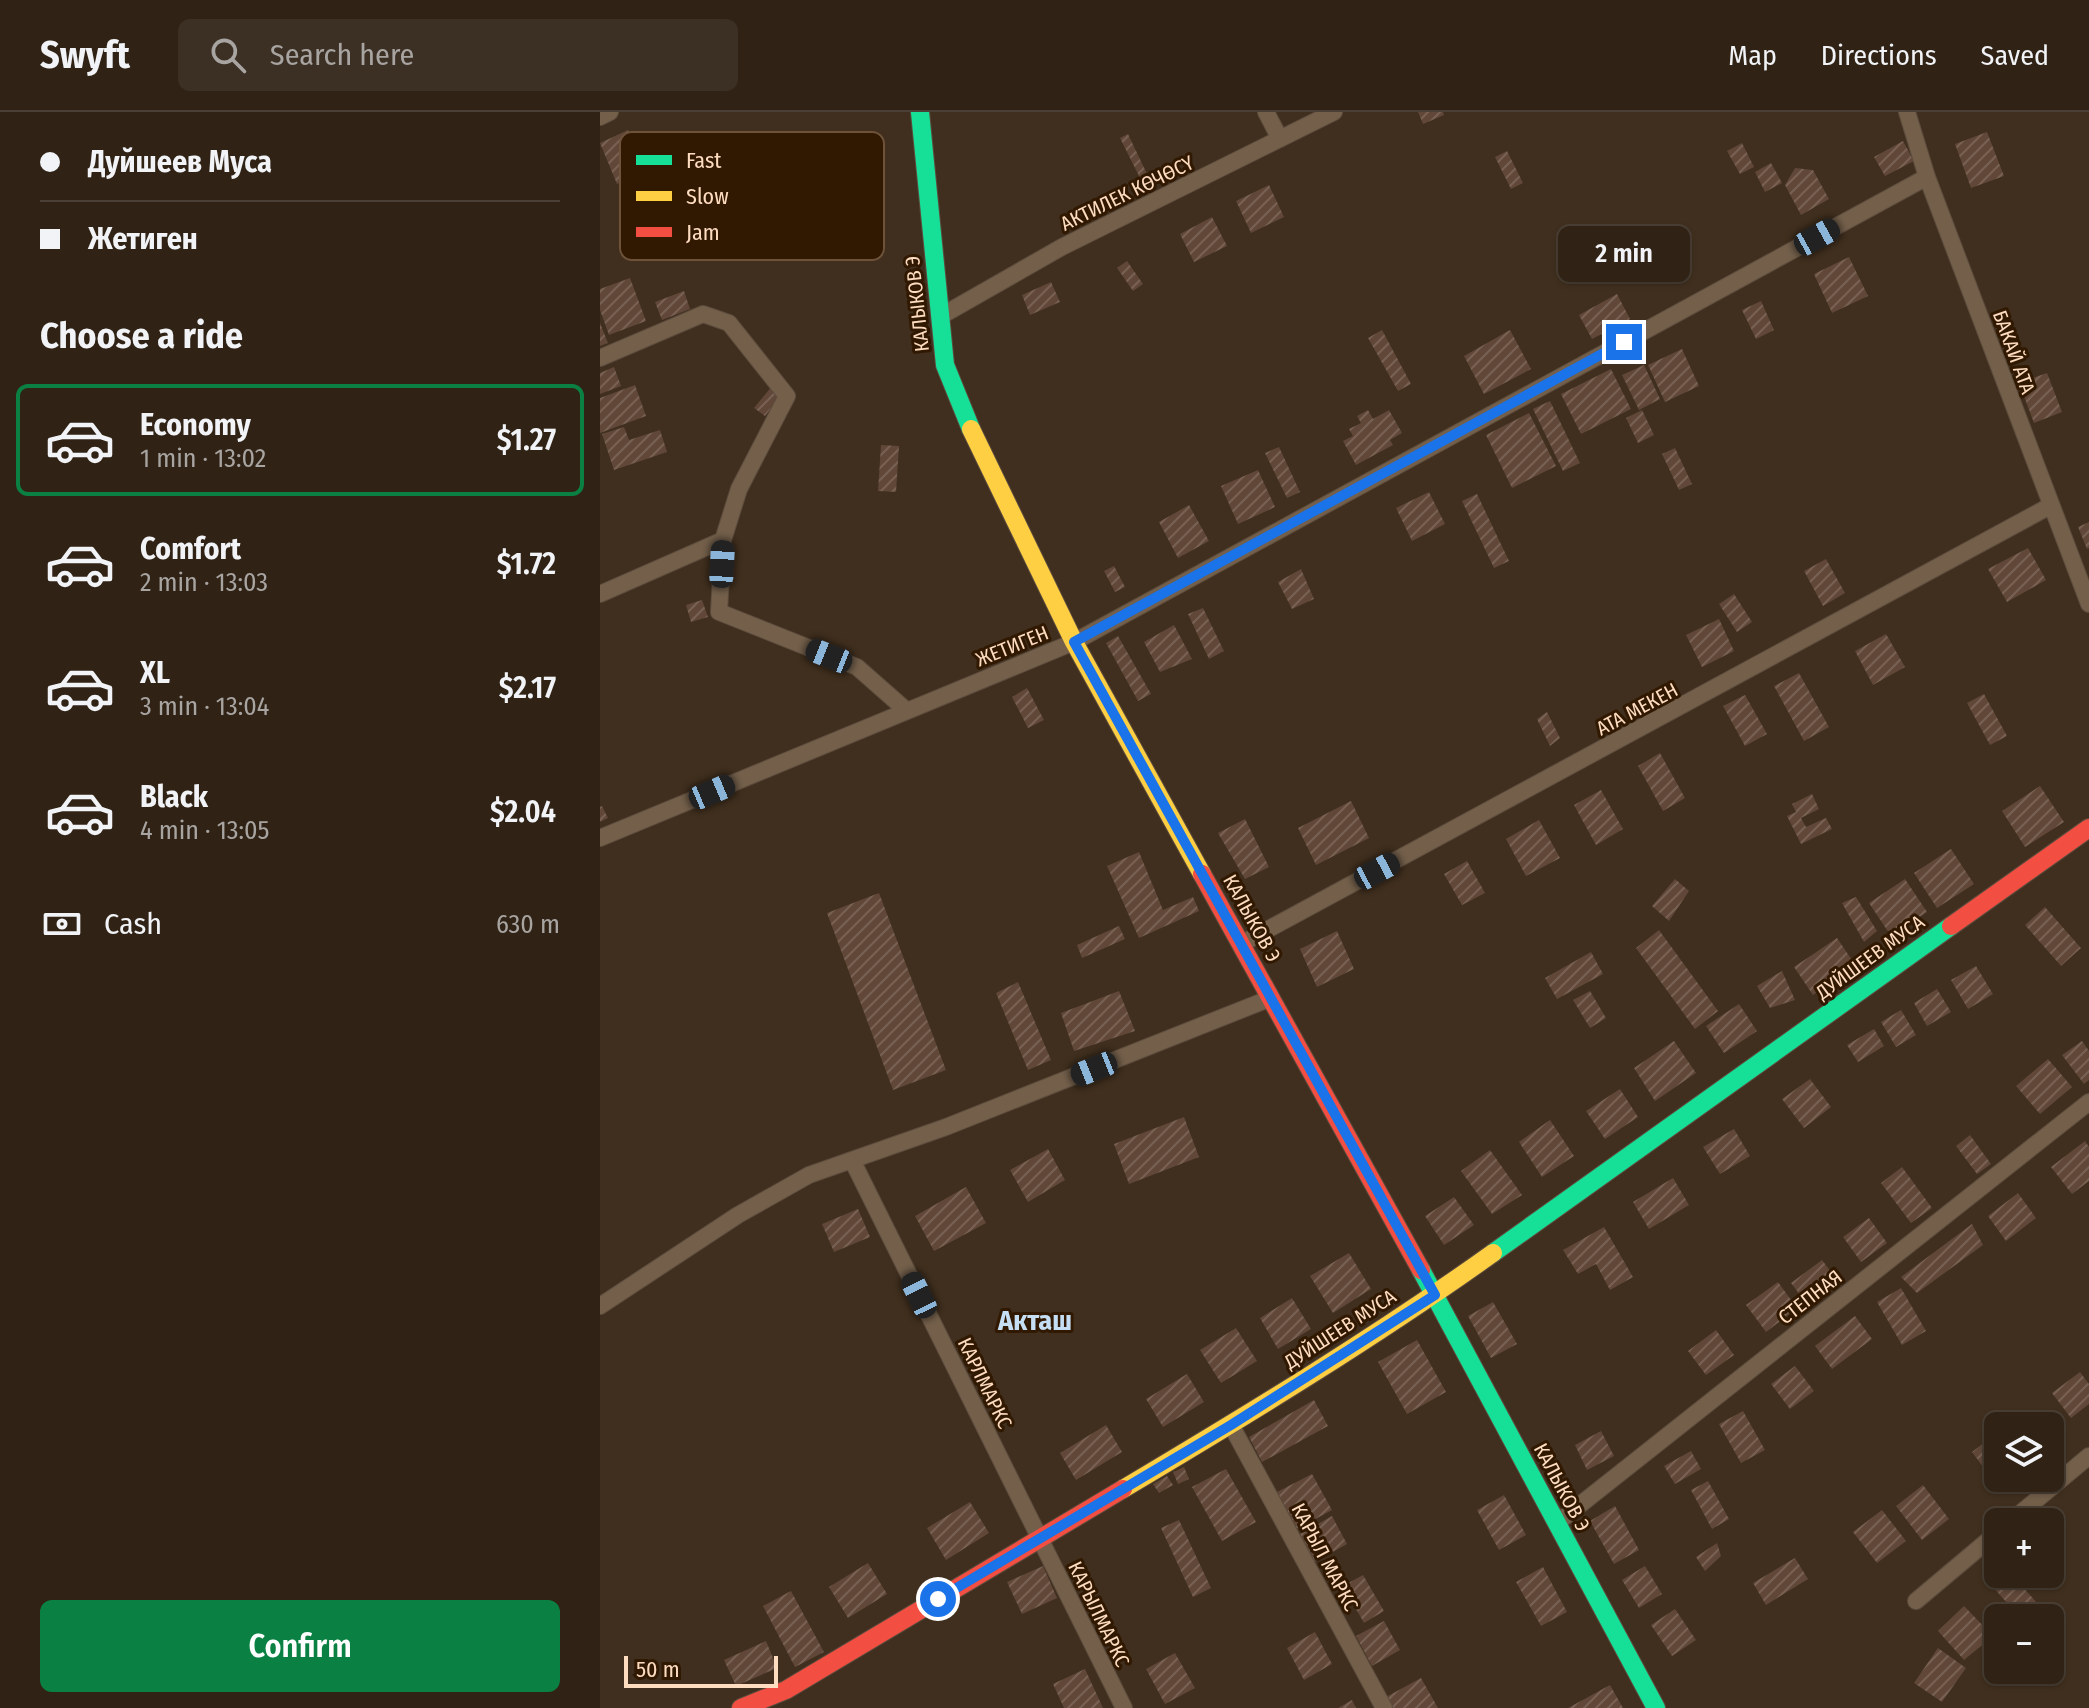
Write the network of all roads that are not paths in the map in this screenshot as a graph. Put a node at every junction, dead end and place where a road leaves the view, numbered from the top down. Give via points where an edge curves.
1 (610, 112) edge
2 (920, 112) edge
3 (1266, 112) edge
4 (1334, 112) edge
5 (1907, 112) edge
6 (600, 117) edge
7 (1280, 139) junction
8 (1927, 177) junction
9 (941, 316) junction
10 (600, 358) edge
11 (2050, 506) junction
12 (723, 540) junction
13 (600, 594) edge
14 (2089, 604) edge
15 (1074, 642) junction
16 (907, 711) junction
17 (2089, 828) edge
18 (600, 838) edge
19 (1241, 944) junction
20 (1271, 998) junction
21 (2089, 1102) edge
22 (852, 1160) junction
23 (1435, 1295) junction
24 (600, 1306) edge
25 (1231, 1425) junction
26 (2089, 1456) edge
27 (2027, 1508) edge
28 (1557, 1523) junction
29 (1039, 1539) junction
30 (1984, 1544) edge
31 (1916, 1601) dead end
32 (1652, 1707) edge
33 (741, 1708) edge
34 (1124, 1708) edge
35 (1384, 1708) edge

1 - 6 street
2 - 9 street, КАЛЫКОВ Э
3 - 7 street
4 - 7 street, АКТИЛЕК КӨЧӨСҮ
5 - 8 street, БАКАЙ АТА
7 - 9 street, АКТИЛЕК КӨЧӨСҮ via 1062,247
8 - 11 street, БАКАЙ АТА
8 - 15 street, ЖЕТИГЕН
9 - 15 street, КАЛЫКОВ Э via 945,365 988,470
10 - 12 street via 703,314 729,323 787,396 739,489
11 - 14 street, БАКАЙ АТА
11 - 19 street, АТА МЕКЕН
12 - 13 street
12 - 16 street via 719,612 857,667
15 - 16 street, ЖЕТИГЕН
15 - 19 street, КАЛЫКОВ Э
16 - 18 street, ЖЕТИГЕН
17 - 23 street, ДУЙШЕЕВ МУСА
19 - 20 street, КАЛЫКОВ Э
20 - 22 street
20 - 23 street, КАЛЫКОВ Э
21 - 28 street, СТЕПНАЯ
22 - 24 street via 809,1175 738,1215
22 - 29 street, КАРЛМАРКС
23 - 25 street, ДУЙШЕЕВ МУСА
23 - 28 street, КАЛЫКОВ Э
25 - 29 street, ДУЙШЕЕВ МУСА
25 - 35 street, КАРЫЛ МАРКС
26 - 27 street
28 - 32 street, КАЛЫКОВ Э
29 - 33 street, ДУЙШЕЕВ МУСА via 786,1690
29 - 34 street, КАРЫЛМАРКС
30 - 31 street

